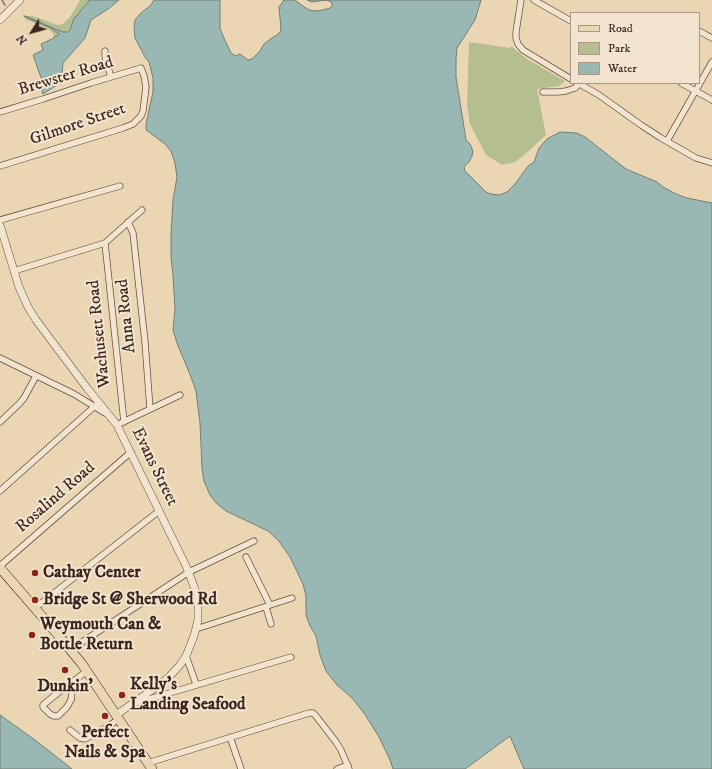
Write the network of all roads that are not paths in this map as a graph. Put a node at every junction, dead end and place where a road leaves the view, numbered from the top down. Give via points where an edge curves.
1 (20, 0) edge
2 (521, 0) edge
3 (534, 0) edge
4 (0, 20) edge
5 (570, 20) edge
6 (700, 32) edge
7 (712, 38) edge
8 (105, 51) dead end
9 (712, 62) edge
10 (141, 68) joint
11 (112, 77) junction
12 (570, 78) edge
13 (577, 84) edge
14 (580, 84) edge
15 (683, 84) edge
16 (700, 84) edge
17 (700, 84) edge
18 (696, 91) junction
19 (543, 92) dead end
20 (712, 100) edge
21 (0, 112) edge
22 (667, 141) junction
23 (712, 163) edge
24 (0, 166) edge
25 (120, 186) dead end
26 (142, 210) dead end
27 (0, 220) edge
28 (128, 222) junction
29 (1, 229) edge
30 (105, 243) junction
31 (14, 271) junction
32 (0, 358) edge
33 (36, 376) junction
34 (180, 395) dead end
35 (95, 406) junction
36 (150, 409) junction
37 (109, 415) junction
38 (0, 421) edge
39 (120, 424) junction
40 (130, 452) junction
41 (0, 491) edge
42 (159, 511) junction
43 (254, 541) dead end
44 (246, 557) dead end
45 (0, 567) edge
46 (189, 572) junction
47 (292, 598) dead end
48 (268, 606) junction
49 (35, 608) junction
50 (271, 624) dead end
51 (196, 629) junction
52 (70, 650) junction
53 (186, 656) junction
54 (291, 657) dead end
55 (87, 671) junction
56 (73, 683) junction
57 (196, 684) junction
58 (132, 704) junction
59 (117, 717) junction
60 (70, 730) dead end
61 (230, 737) junction
62 (150, 766) edge
63 (349, 767) edge
64 (241, 769) edge
65 (337, 769) edge

1 - 4 street
2 - 12 street via 516,32 518,44 523,50
3 - 5 street
6 - 7 street
8 - 11 street
9 - 17 street
10 - 11 street, Brewster Road
10 - 24 street, Gilmore Street via 145,80 145,99 143,111 133,124
11 - 21 street, Brewster Road
13 - 19 street via 575,88 566,91
14 - 22 street
15 - 18 street
16 - 18 street
18 - 20 street
18 - 22 street
22 - 23 street via 696,158
25 - 27 street
26 - 28 street
28 - 30 street
28 - 36 street, Anna Road via 133,233
29 - 31 street, Evans Street
30 - 31 street
30 - 39 street, Wachusett Road
31 - 37 street, Evans Street via 31,312
32 - 33 street
33 - 35 street
33 - 38 street via 24,398
34 - 36 street
35 - 37 street
35 - 41 street
36 - 39 street
37 - 39 street, Evans Street
39 - 40 street, Evans Street
40 - 42 street, Evans Street
40 - 45 street, Rosalind Road
42 - 46 street, Evans Street
42 - 49 street
43 - 46 street
44 - 48 street
45 - 49 main road
46 - 51 street, Evans Street via 198,603
46 - 52 street
47 - 48 street
48 - 50 street
48 - 51 street
49 - 52 main road
51 - 53 street, Evans Street
52 - 55 main road
53 - 57 street
53 - 58 street, Evans Street via 168,678
54 - 57 street
55 - 56 street
55 - 59 main road
56 - 56 street via 71,700 67,708 58,716 50,714 43,705 65,686
57 - 58 street
58 - 59 street, Evans Street
59 - 60 street via 107,727 85,739
59 - 62 main road
61 - 62 street
61 - 63 street via 313,713 336,742
61 - 64 street
63 - 65 street

